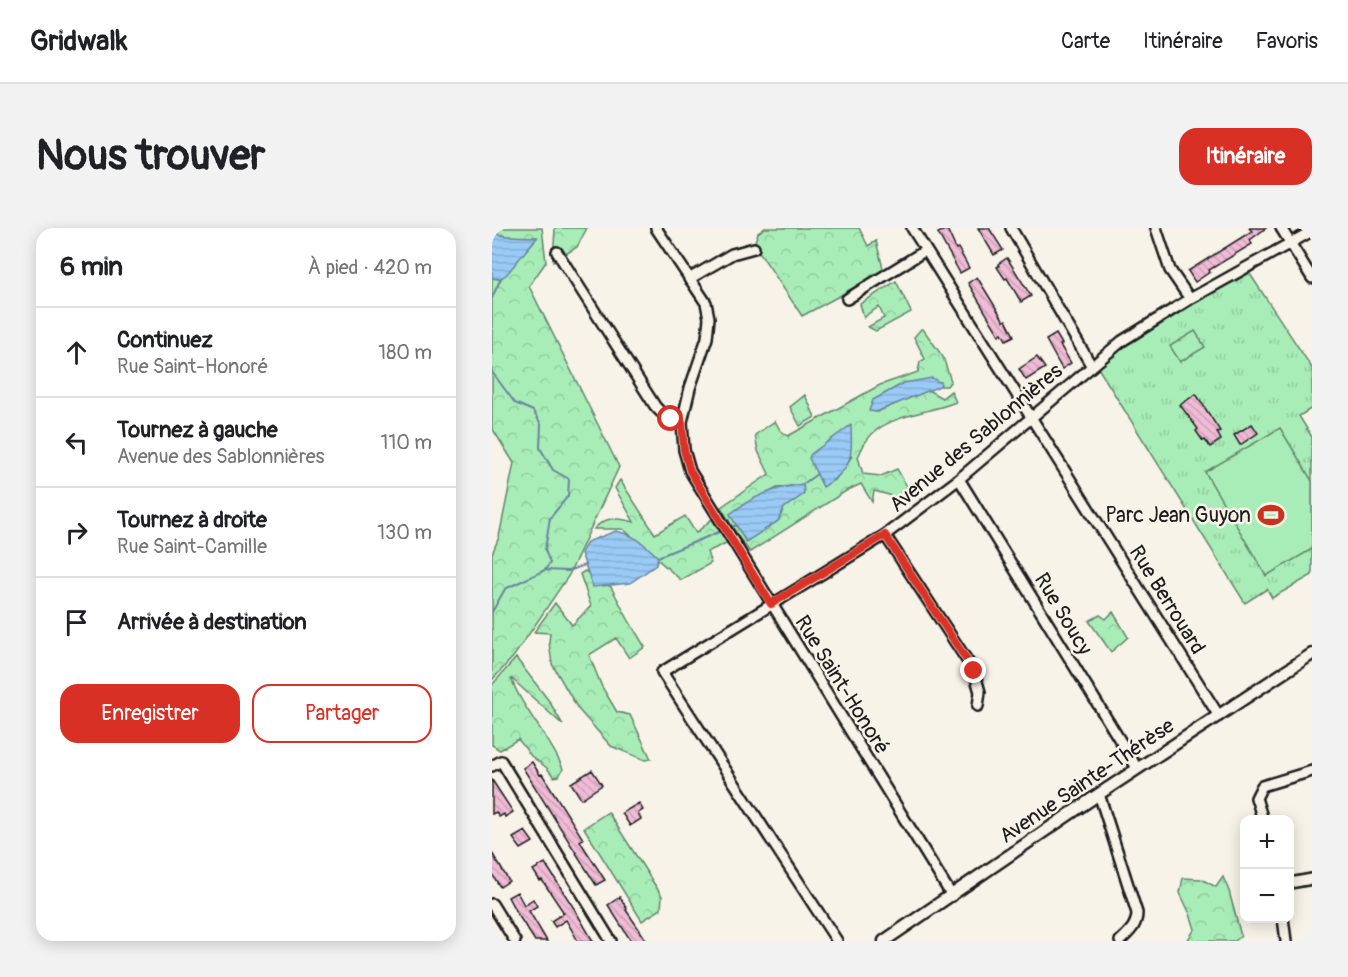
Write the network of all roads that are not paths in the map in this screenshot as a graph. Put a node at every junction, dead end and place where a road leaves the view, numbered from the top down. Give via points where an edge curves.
1 (656, 228) edge
2 (912, 228) edge
3 (1011, 228) edge
4 (1156, 228) edge
5 (1281, 228) edge
6 (1312, 231) edge
7 (1291, 244) junction
8 (754, 248) dead end
9 (926, 250) junction
10 (557, 252) dead end
11 (1312, 278) edge
12 (689, 279) junction
13 (847, 299) dead end
14 (1190, 299) junction
15 (1091, 365) junction
16 (1031, 417) junction
17 (682, 422) junction
18 (959, 479) junction
19 (885, 535) junction
20 (771, 604) junction
21 (1312, 654) edge
22 (978, 706) dead end
23 (1219, 716) junction
24 (496, 764) edge
25 (1137, 768) junction
26 (1312, 771) edge
27 (1099, 794) junction
28 (1262, 815) edge
29 (1312, 879) edge
30 (1294, 882) edge
31 (952, 896) junction
32 (492, 904) edge
33 (1284, 923) edge
34 (515, 941) edge
35 (611, 941) edge
36 (837, 941) edge
37 (884, 941) edge
38 (1120, 941) edge
39 (1286, 941) edge

1 - 12 street, Rue Saint-Honoré
2 - 9 street, Rue Berrouard
3 - 15 street
4 - 14 street via 1170,270
5 - 7 street
6 - 7 street, Avenue des Sablonnières
7 - 11 street
7 - 14 street, Avenue des Sablonnières
8 - 12 street via 732,254
9 - 13 street
9 - 16 street, Rue Berrouard
10 - 17 street via 655,406 661,414
12 - 17 street, Rue Saint-Honoré via 706,303 709,318 707,338
14 - 15 street, Avenue des Sablonnières
15 - 16 street, Avenue des Sablonnières
16 - 18 street, Avenue des Sablonnières
16 - 23 street, Rue Berrouard
17 - 20 street, Rue Saint-Honoré via 690,471
18 - 19 street, Avenue des Sablonnières
18 - 25 street, Rue Soucy
19 - 20 street, Avenue des Sablonnières
19 - 22 street via 974,671 980,692
20 - 31 street, Rue Saint-Honoré
20 - 36 street, Avenue des Sablonnières via 662,672
21 - 23 street, Avenue Sainte-Thérèse
23 - 25 street, Avenue Sainte-Thérèse
24 - 35 street
25 - 27 street, Avenue Sainte-Thérèse
26 - 28 street via 1262,786 1256,798
27 - 31 street, Avenue Sainte-Thérèse
27 - 38 street via 1137,913 1134,927
29 - 30 street
31 - 37 street, Avenue Sainte-Thérèse
32 - 34 street
33 - 39 street

